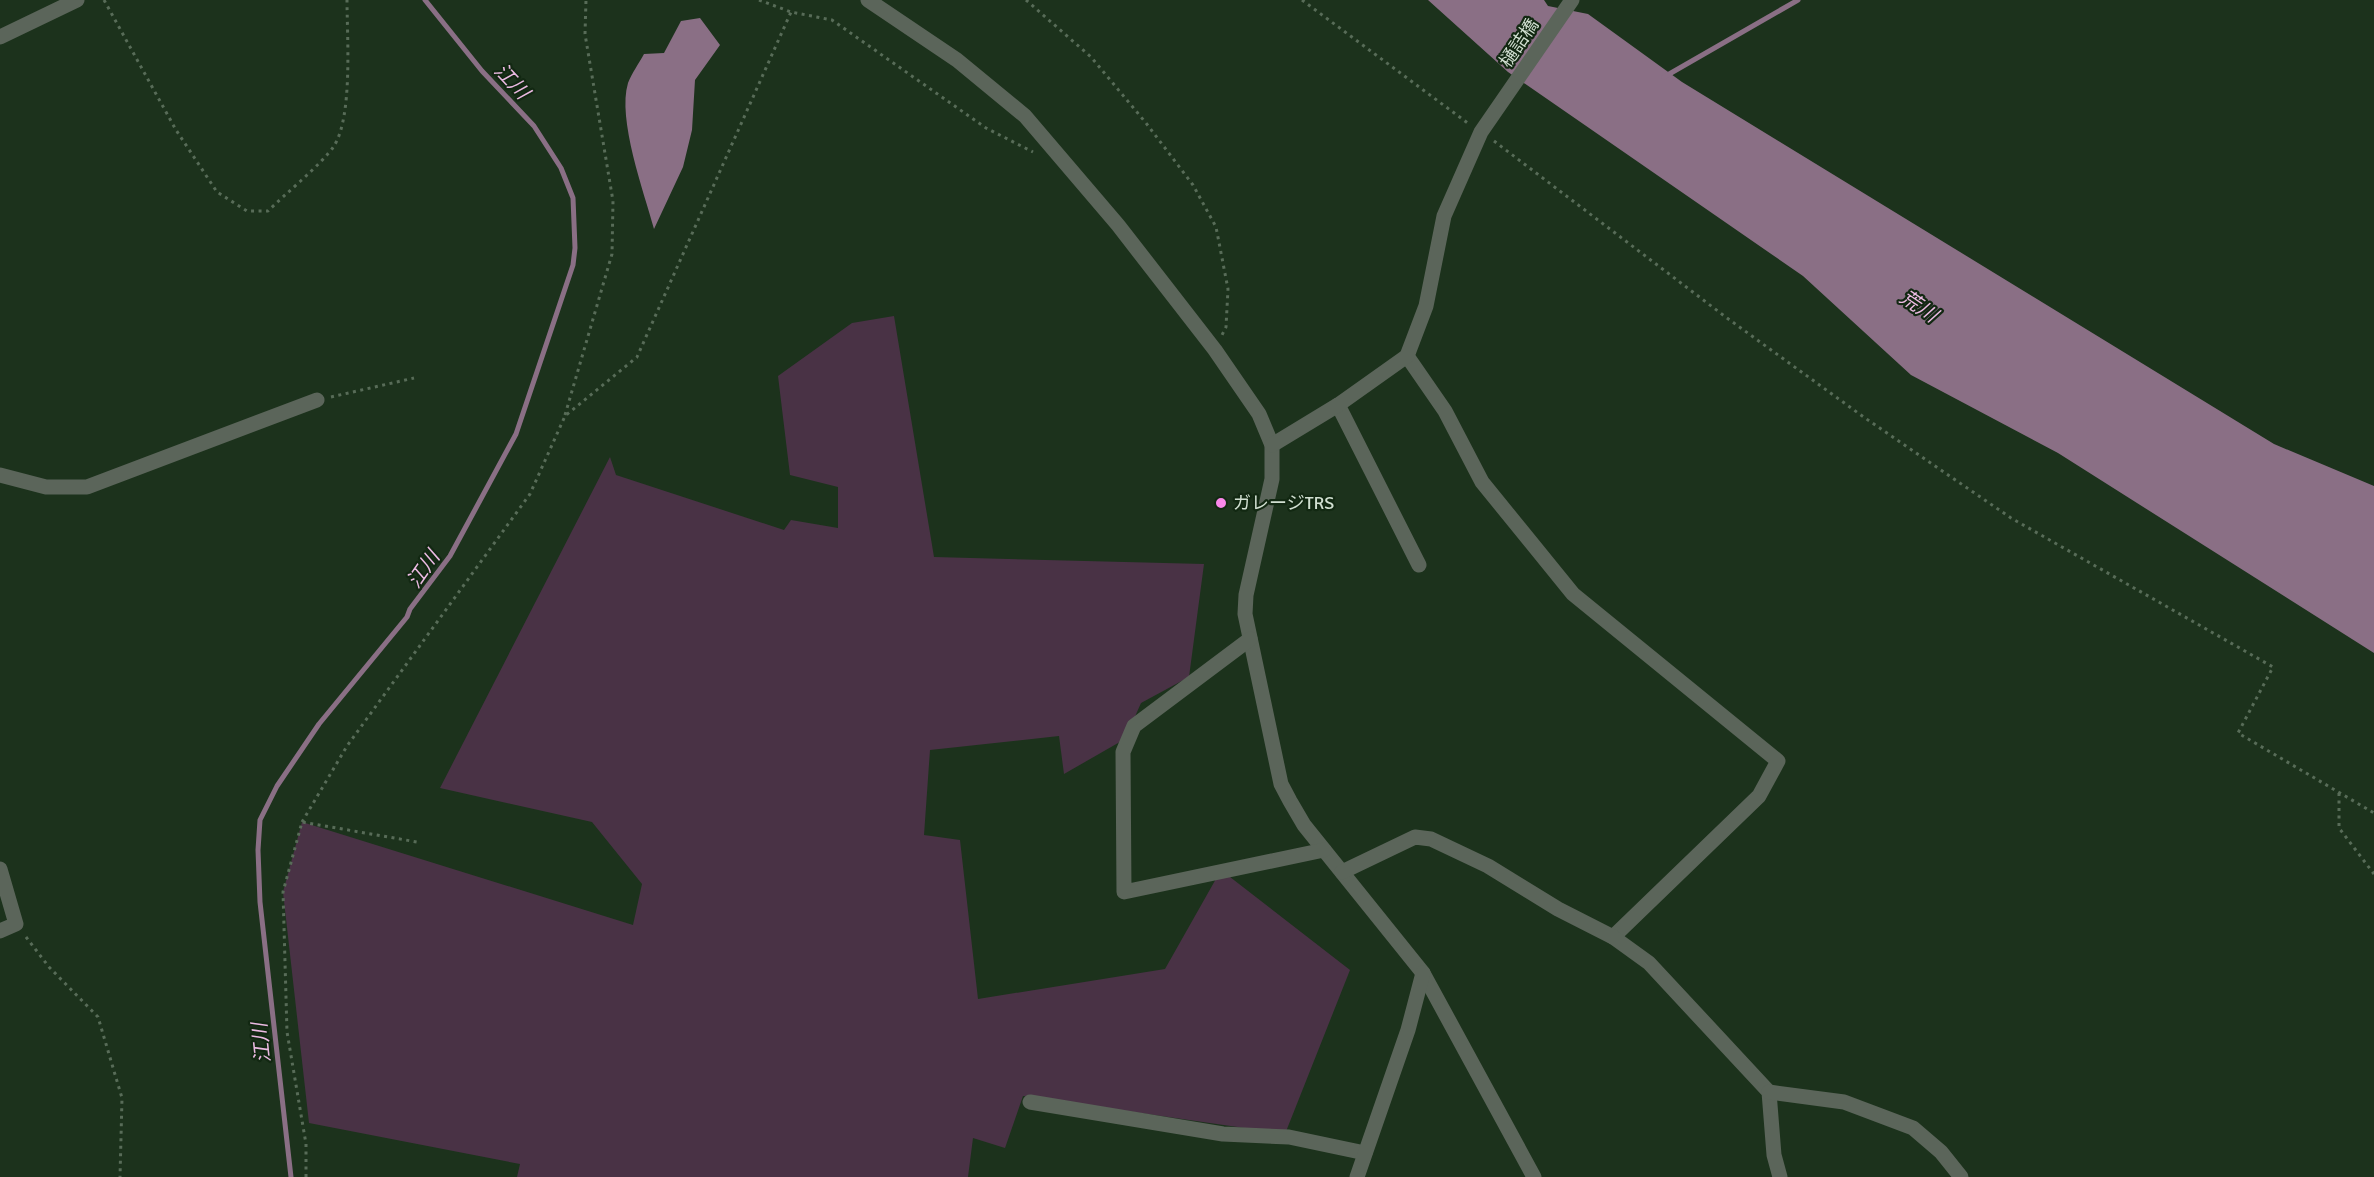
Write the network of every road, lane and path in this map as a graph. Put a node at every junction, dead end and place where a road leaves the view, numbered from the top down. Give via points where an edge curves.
1 (77, 0) edge
2 (104, 0) edge
3 (347, 0) edge
4 (586, 0) edge
5 (759, 0) edge
6 (868, 0) edge
7 (1026, 0) edge
8 (1302, 0) edge
9 (1572, 0) edge
10 (791, 12) junction
11 (0, 37) edge
12 (1481, 132) junction
13 (1038, 155) dead end
14 (1215, 350) junction
15 (1407, 356) junction
16 (414, 378) dead end
17 (317, 400) joint
18 (1338, 405) junction
19 (565, 416) junction
20 (1272, 445) junction
21 (0, 475) edge
22 (1419, 565) dead end
23 (1250, 639) junction
24 (2339, 793) junction
25 (2374, 813) edge
26 (302, 822) junction
27 (417, 842) dead end
28 (1324, 850) junction
29 (0, 868) edge
30 (1342, 872) junction
31 (2374, 874) edge
32 (16, 924) junction
33 (0, 931) edge
34 (1613, 937) junction
35 (1423, 974) junction
36 (1769, 1092) junction
37 (1030, 1102) dead end
38 (1365, 1153) junction
39 (1956, 1175) edge
40 (120, 1177) edge
41 (306, 1177) edge
42 (1357, 1177) edge
43 (1534, 1177) edge
44 (1780, 1177) edge

1 - 11 street
2 - 3 path via 176,130 218,192 247,211 268,211 333,146 341,128 347,80
4 - 19 path via 585,34 613,201 612,254
5 - 10 path
6 - 14 street via 957,60 1025,116 1119,225
7 - 14 path via 1091,57 1193,185 1216,227 1228,289 1226,327
8 - 12 path
9 - 12 street, 樋詰橋
10 - 13 path via 832,20 986,128
10 - 19 path via 638,357
12 - 15 street, 樋詰橋 via 1444,216 1426,306
12 - 24 path via 1727,318 2011,518 2273,667 2238,733
14 - 20 street via 1259,414
15 - 18 street
15 - 34 street via 1445,411 1482,482 1573,594 1778,761 1760,796
16 - 17 path
17 - 21 street via 87,487 46,487
18 - 20 street
18 - 22 street
19 - 26 path via 530,494 347,746
20 - 23 street via 1272,479 1246,595
23 - 28 street via 1281,784 1304,825
23 - 28 street via 1134,726 1123,752 1124,892
24 - 25 path
24 - 31 path via 2339,828
26 - 27 path
26 - 41 path via 283,892 287,1032 306,1144
28 - 30 street
29 - 32 street
30 - 34 street via 1415,837 1431,839 1488,866
30 - 35 street
32 - 33 street
32 - 40 path via 49,967 98,1017 122,1098
34 - 36 street via 1649,963
35 - 38 street
35 - 43 street
36 - 39 street via 1845,1102 1912,1128 1941,1152
36 - 44 street via 1774,1155
37 - 38 street via 1223,1134 1289,1137
38 - 42 street

